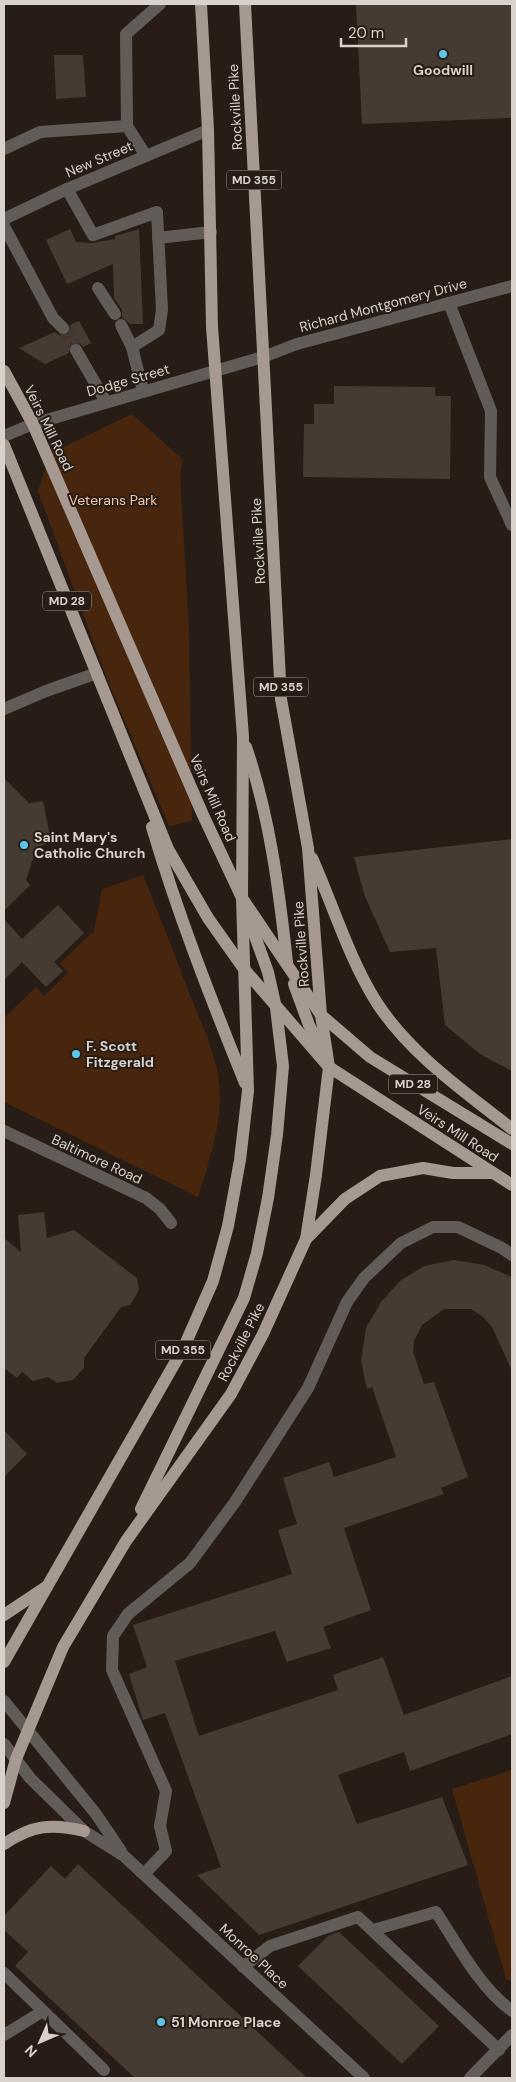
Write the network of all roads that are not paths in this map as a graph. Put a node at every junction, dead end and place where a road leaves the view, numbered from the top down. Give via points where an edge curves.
1 (160, 4) edge
2 (201, 4) edge
3 (245, 4) edge
4 (128, 126) junction
5 (208, 130) junction
6 (4, 149) edge
7 (146, 156) junction
8 (67, 189) junction
9 (4, 219) edge
10 (4, 226) edge
11 (211, 232) junction
12 (158, 238) junction
13 (512, 286) edge
14 (98, 288) dead end
15 (449, 303) junction
16 (63, 328) tunnel mouth
17 (132, 347) junction
18 (76, 350) tunnel mouth
19 (263, 357) junction
20 (215, 370) junction
21 (4, 371) edge
22 (143, 391) junction
23 (106, 402) junction
24 (33, 424) junction
25 (4, 436) edge
26 (4, 445) edge
27 (512, 525) edge
28 (97, 674) junction
29 (4, 709) edge
30 (243, 738) junction
31 (131, 758) junction
32 (308, 848) junction
33 (242, 898) junction
34 (288, 966) junction
35 (244, 969) junction
36 (276, 1008) junction
37 (321, 1015) junction
38 (329, 1067) junction
39 (248, 1091) junction
40 (512, 1129) edge
41 (4, 1131) edge
42 (512, 1144) edge
43 (492, 1173) junction
44 (512, 1185) edge
45 (171, 1223) dead end
46 (306, 1239) junction
47 (512, 1255) edge
48 (126, 1541) junction
49 (50, 1584) junction
50 (4, 1616) edge
51 (4, 1662) edge
52 (4, 1701) edge
53 (28, 1729) junction
54 (4, 1744) edge
55 (16, 1759) junction
56 (4, 1803) edge
57 (84, 1831) junction
58 (4, 1844) edge
59 (124, 1856) junction
60 (144, 1874) junction
61 (373, 1930) junction
62 (243, 1967) junction
63 (4, 1973) edge
64 (43, 2011) junction
65 (512, 2011) edge
66 (4, 2035) edge
67 (512, 2035) edge
68 (499, 2050) junction
69 (104, 2070) dead end
70 (364, 2078) edge
71 (470, 2078) edge

1 - 4 street via 126,34
2 - 5 main road, Rockville Pike / MD 355
3 - 19 main road, Rockville Pike / MD 355
4 - 6 street via 40,132
4 - 7 street
5 - 7 street, New Street
5 - 11 main road, Rockville Pike / MD 355
7 - 8 street, New Street
8 - 9 street, New Street
8 - 12 street via 93,235 157,212
10 - 16 street via 53,318
11 - 12 street
11 - 20 main road, Rockville Pike / MD 355
12 - 17 street via 162,310 159,330
13 - 15 street, Richard Montgomery Drive
14 - 17 street
15 - 19 street, Richard Montgomery Drive via 296,344
15 - 27 street via 491,411 490,477
17 - 22 street
18 - 23 street
19 - 20 street, Dodge Street
19 - 32 main road, Rockville Pike / MD 355 via 281,699
20 - 22 street, Dodge Street
20 - 30 main road, Rockville Pike / MD 355
21 - 24 main road, Veirs Mill Road / MD 28
22 - 23 street, Dodge Street
23 - 24 street, Dodge Street
24 - 25 street, Dodge Street
24 - 33 main road, Veirs Mill Road / MD 28
26 - 28 main road, Veirs Mill Road / MD 28
28 - 29 street
28 - 31 main road, Veirs Mill Road / MD 28
30 - 33 main road, Rockville Pike / MD 355
30 - 34 main road via 258,782 275,862
31 - 35 main road, Veirs Mill Road / MD 28 via 168,849 208,918
31 - 39 main road via 199,970
32 - 37 main road, Rockville Pike / MD 355
32 - 40 main road via 377,1003 406,1040
33 - 34 main road, Veirs Mill Road / MD 28
33 - 35 main road, Rockville Pike / MD 355
33 - 36 main road via 268,972
34 - 37 main road, Veirs Mill Road / MD 28
34 - 38 main road via 309,1025
35 - 36 main road, Veirs Mill Road / MD 28
35 - 39 main road, Rockville Pike / MD 355
36 - 38 main road, Veirs Mill Road / MD 28
36 - 48 main road via 282,1076 277,1135 257,1253 244,1298
37 - 38 main road, Rockville Pike / MD 355
37 - 42 main road, Veirs Mill Road / MD 28 via 370,1057
38 - 43 main road, Veirs Mill Road / MD 28
38 - 46 main road, Rockville Pike / MD 355
39 - 49 main road, Rockville Pike / MD 355 via 232,1207 213,1281 184,1347
41 - 45 street, Baltimore Road via 146,1198
43 - 44 main road, Veirs Mill Road / MD 28
43 - 46 main road via 453,1173 424,1168 380,1176 345,1199
46 - 48 main road, Rockville Pike / MD 355 via 263,1334 231,1394
47 - 60 street via 458,1227 433,1227 401,1243 364,1278 347,1302 308,1388 235,1502 190,1563 128,1614 113,1636 112,1670 166,1791 160,1826 166,1851
48 - 53 main road, Rockville Pike / MD 355 via 64,1647
49 - 50 main road
49 - 51 main road, Rockville Pike / MD 355
52 - 53 street, Monroe Place
53 - 55 main road, Rockville Pike / MD 355
53 - 59 street, Monroe Place via 96,1814
54 - 55 street, Monroe Place
55 - 56 main road, Rockville Pike / MD 355
55 - 57 street, Monroe Place via 30,1778
57 - 58 main road via 65,1826 35,1827
57 - 59 street, Monroe Place
59 - 60 street, Monroe Place
60 - 62 street, Monroe Place
61 - 62 street via 358,1917 270,1946
61 - 65 street via 436,1912 486,1986
61 - 68 street
62 - 70 street, Monroe Place
63 - 64 street
64 - 66 street
64 - 69 street
67 - 68 street
68 - 71 street

